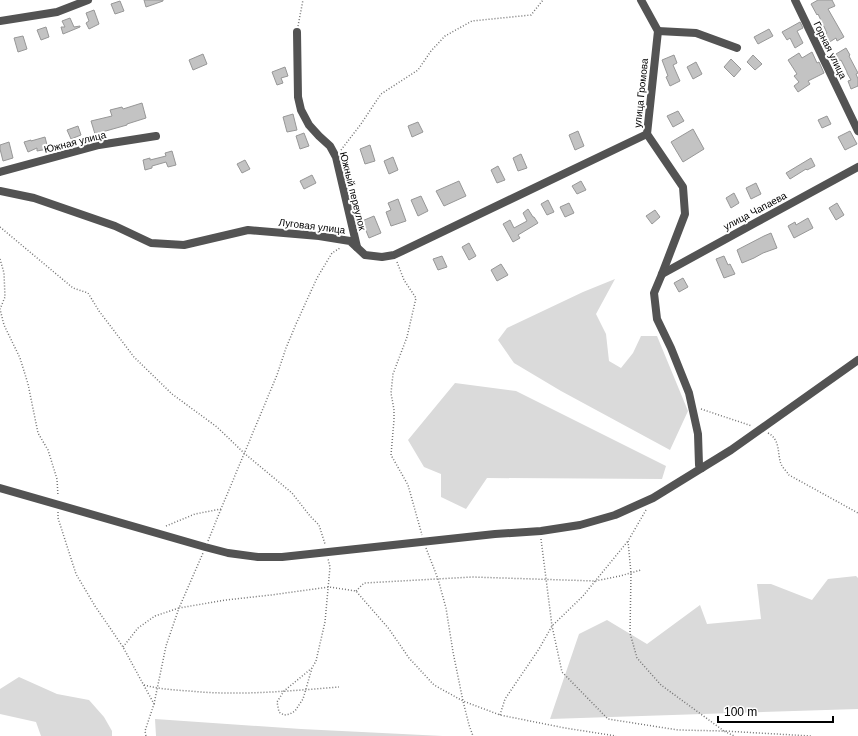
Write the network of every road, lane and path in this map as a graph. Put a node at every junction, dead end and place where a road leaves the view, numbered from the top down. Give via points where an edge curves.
1 (88, 0) edge
2 (303, 0) edge
3 (543, 0) edge
4 (641, 0) edge
5 (795, 0) edge
6 (0, 21) edge
7 (658, 31) junction
8 (297, 32) joint
9 (737, 48) dead end
10 (858, 131) edge
11 (647, 134) junction
12 (156, 136) dead end
13 (336, 157) junction
14 (858, 168) edge
15 (0, 172) edge
16 (0, 191) edge
17 (0, 228) edge
18 (350, 241) junction
19 (357, 247) junction
20 (394, 255) junction
21 (662, 274) junction
22 (858, 360) edge
23 (691, 405) junction
24 (760, 430) junction
25 (244, 453) junction
26 (702, 468) junction
27 (0, 488) edge
28 (221, 509) junction
29 (646, 510) dead end
30 (858, 513) edge
31 (166, 526) dead end
32 (540, 531) junction
33 (628, 541) junction
34 (424, 542) junction
35 (205, 547) junction
36 (326, 552) junction
37 (641, 570) dead end
38 (631, 572) junction
39 (438, 579) junction
40 (546, 580) junction
41 (595, 581) junction
42 (329, 587) junction
43 (356, 591) junction
44 (179, 608) junction
45 (552, 626) junction
46 (123, 647) dead end
47 (312, 668) junction
48 (144, 685) dead end
49 (157, 688) junction
50 (339, 688) dead end
51 (305, 690) junction
52 (284, 691) junction
53 (463, 700) junction
54 (154, 704) dead end
55 (500, 715) junction
56 (724, 731) junction
57 (473, 736) edge
58 (616, 736) edge
59 (734, 736) edge
60 (811, 736) edge

1 - 6 street via 57,12
2 - 8 path
3 - 13 path via 531,15 472,21 445,36 418,70 381,94
4 - 7 street
5 - 10 street, Горная улица
7 - 9 street via 696,33
7 - 11 street, улица Громова
8 - 13 street, Южный переулок via 298,97 301,110 309,125 330,146
11 - 20 street, Луговая улица
11 - 21 street, улица Громова via 683,187 685,214
12 - 15 street, Южная улица via 99,145
13 - 19 street, Южный переулок
14 - 21 street, улица Чапаева
16 - 18 street, Луговая улица via 34,198 115,226 151,243 184,245 248,230
17 - 25 path via 73,288 88,293 134,357 172,394 217,427
18 - 19 street, Луговая улица
18 - 25 path via 332,253 317,278
19 - 20 street, Луговая улица via 365,255
20 - 34 path via 404,280 416,298 393,374 391,393 394,420 391,455 408,485
21 - 23 street, улица Громова via 654,293 657,319 671,348
22 - 24 street
23 - 24 path
23 - 26 street, улица Громова via 698,434 699,465
24 - 26 street
24 - 30 path via 772,435 778,445 781,464 789,475
25 - 28 path
25 - 36 path via 292,493 319,525
26 - 32 street via 653,498 615,515
27 - 35 street
28 - 31 path via 195,514
28 - 35 path
29 - 33 path
32 - 34 street
32 - 40 path
33 - 38 path
33 - 41 path
34 - 36 street
34 - 39 path
35 - 36 street via 258,557
35 - 44 path
36 - 42 path via 330,567
37 - 38 path
38 - 41 path
38 - 56 path via 630,633 636,658 661,684
39 - 40 path via 472,577
39 - 43 path via 364,583
39 - 53 path
40 - 41 path
40 - 45 path
41 - 45 path
42 - 43 path
42 - 44 path
42 - 47 path via 325,622
43 - 53 path via 434,685
44 - 46 path via 155,616 138,628
44 - 49 path via 166,646
45 - 55 path via 504,699
45 - 56 path via 562,672 608,719 678,730
47 - 51 path
47 - 52 path
48 - 49 path
49 - 52 path via 203,692
49 - 54 path
50 - 51 path
51 - 52 path
51 - 52 path via 303,699 295,711 284,715 279,712 276,702
53 - 55 path
53 - 57 path
55 - 58 path
56 - 59 path
56 - 60 path

